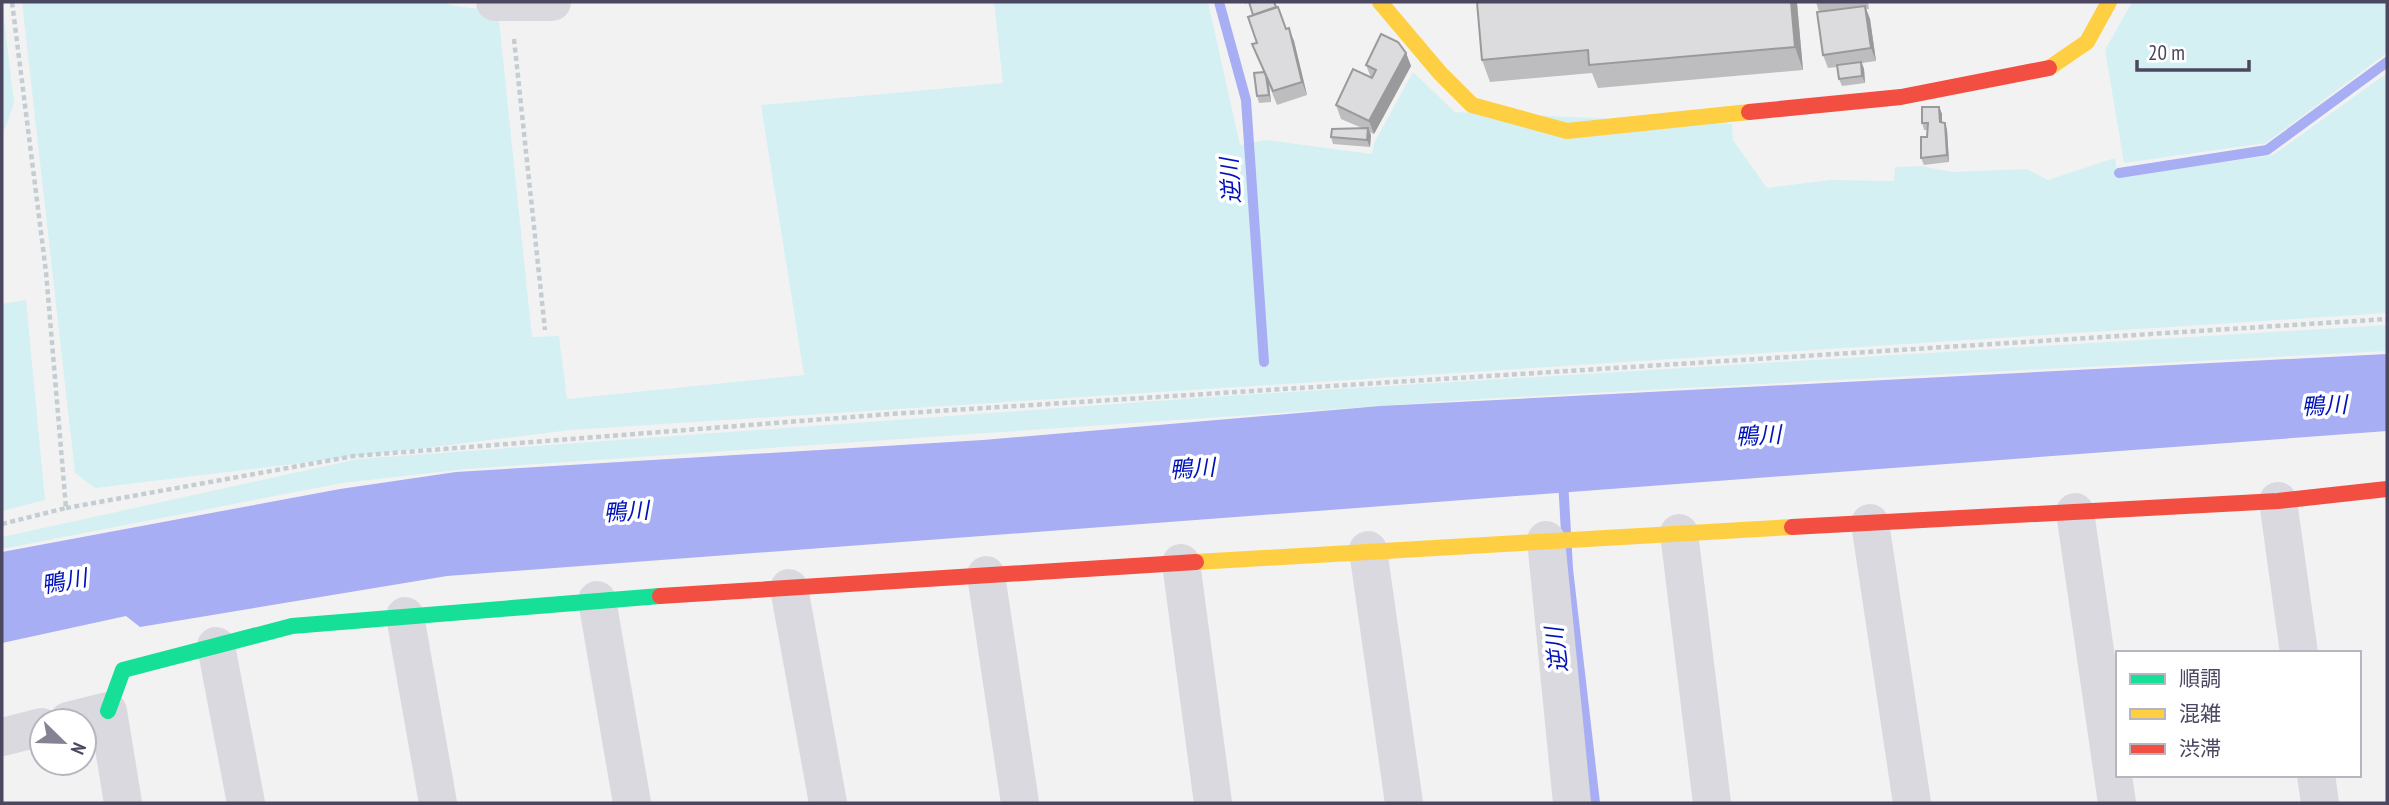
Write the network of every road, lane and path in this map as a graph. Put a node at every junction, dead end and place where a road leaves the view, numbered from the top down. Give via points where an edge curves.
1 (12, 2) edge
2 (503, 2) edge
3 (552, 2) edge
4 (1380, 2) edge
5 (2109, 2) edge
6 (2387, 318) edge
7 (545, 330) dead end
8 (2387, 489) edge
9 (2278, 501) junction
10 (66, 508) junction
11 (2075, 512) junction
12 (1870, 523) junction
13 (2, 524) edge
14 (1679, 533) junction
15 (1561, 539) junction
16 (1368, 550) junction
17 (1181, 563) junction
18 (986, 575) junction
19 (789, 588) junction
20 (597, 600) junction
21 (405, 616) junction
22 (216, 646) junction
23 (2299, 651) edge
24 (107, 712) junction
25 (98, 714) edge
26 (28, 730) edge
27 (2, 737) edge
28 (2316, 777) edge
29 (123, 803) edge
30 (246, 803) edge
31 (438, 803) edge
32 (632, 803) edge
33 (828, 803) edge
34 (1020, 803) edge
35 (1213, 803) edge
36 (1404, 803) edge
37 (1572, 803) edge
38 (1712, 803) edge
39 (1913, 803) edge
40 (2117, 803) edge
41 (2320, 803) edge

1 - 10 path via 46,272
2 - 3 street
2 - 7 path
4 - 5 street via 1472,105 1567,131 1901,97 2049,68 2087,42
6 - 10 path via 890,414 355,456
8 - 9 street
9 - 11 street
9 - 23 street
10 - 13 path
11 - 12 street
11 - 40 street
12 - 14 street
12 - 39 street
14 - 15 street
14 - 38 street
15 - 16 street
15 - 37 street
16 - 17 street
16 - 36 street
17 - 18 street
17 - 35 street
18 - 19 street
18 - 34 street
19 - 20 street
19 - 33 street
20 - 21 street
20 - 32 street
21 - 22 street via 292,626
21 - 31 street
22 - 24 street via 123,670
22 - 30 street
24 - 25 street
24 - 29 street
26 - 27 street
28 - 41 street

